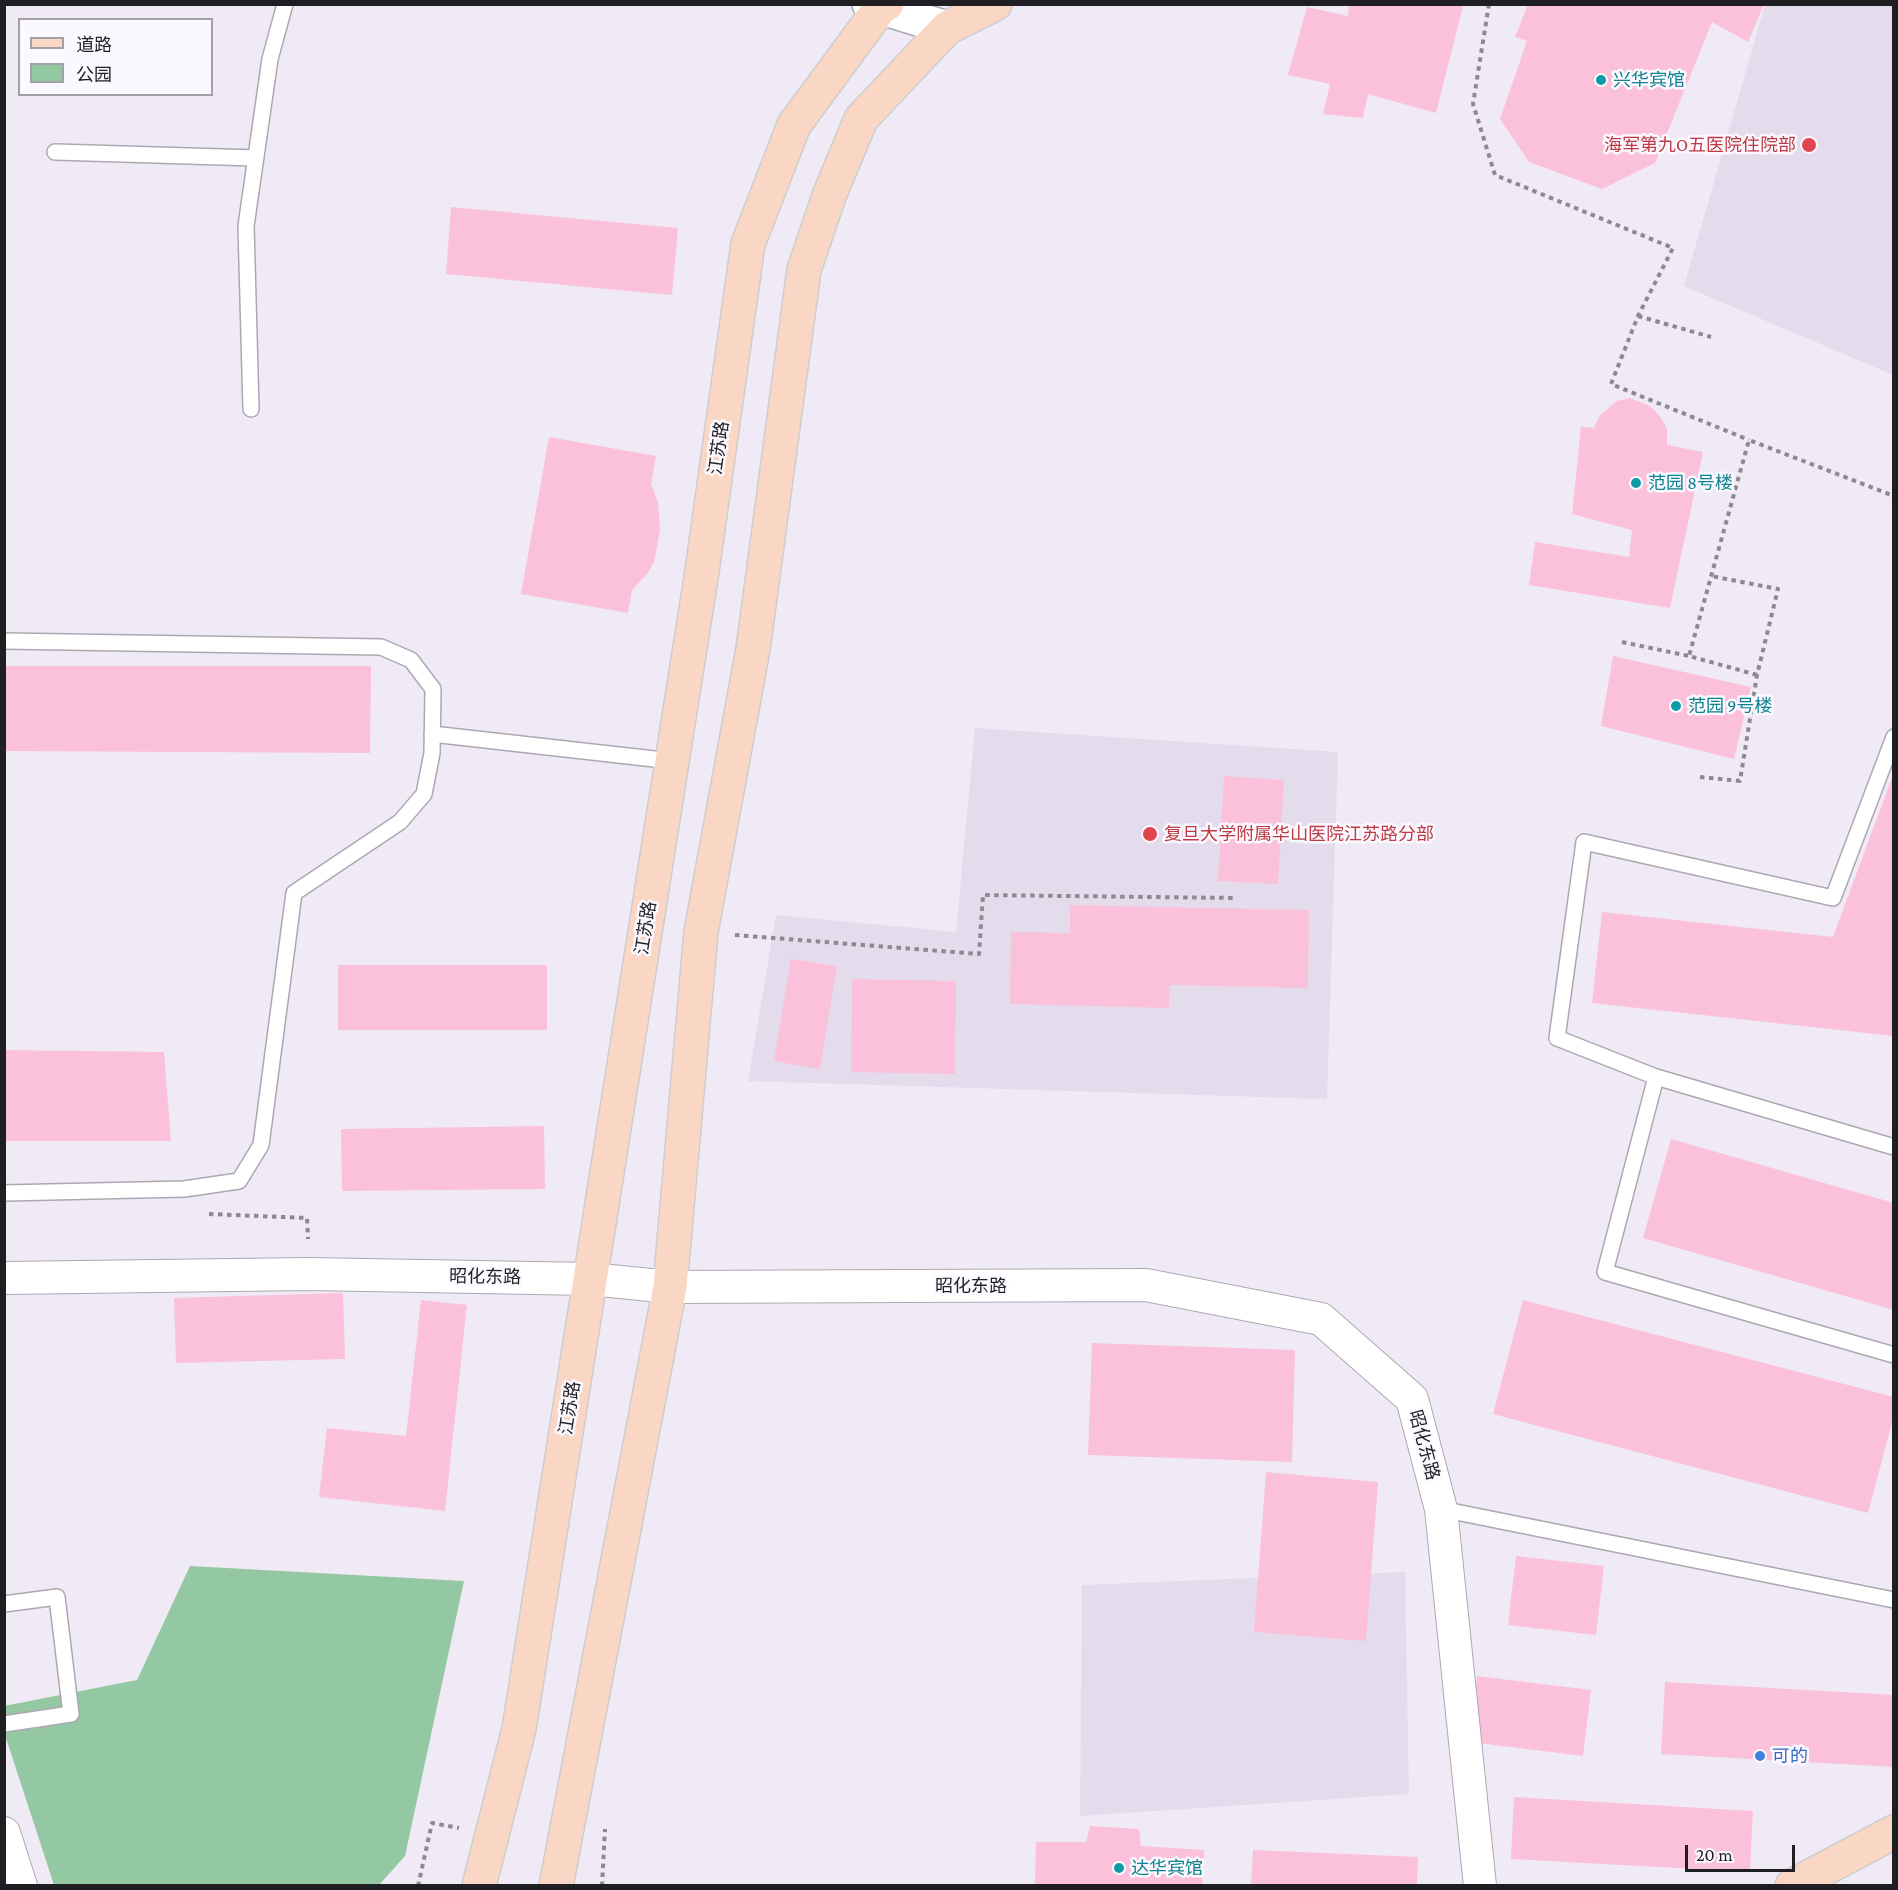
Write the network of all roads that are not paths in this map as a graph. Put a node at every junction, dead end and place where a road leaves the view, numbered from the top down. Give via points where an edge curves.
1 (285, 4) edge
2 (995, 4) edge
3 (879, 5) edge
4 (947, 28) junction
5 (55, 152) dead end
6 (256, 158) junction
7 (250, 409) dead end
8 (4, 641) edge
9 (432, 734) junction
10 (1893, 736) edge
11 (672, 761) junction
12 (1656, 1077) junction
13 (1893, 1147) edge
14 (4, 1193) edge
15 (4, 1278) edge
16 (591, 1279) junction
17 (670, 1287) junction
18 (1893, 1355) edge
19 (1442, 1509) junction
20 (1893, 1598) edge
21 (4, 1604) edge
22 (4, 1724) edge
23 (1893, 1832) edge
24 (4, 1833) edge
25 (21, 1886) edge
26 (479, 1886) edge
27 (556, 1886) edge
28 (1480, 1886) edge
29 (1792, 1886) edge

1 - 6 lane via 270,59
2 - 4 main road
3 - 4 main road
3 - 11 main road, 江苏路 via 794,125 748,244
4 - 17 main road via 861,119 804,270 753,649 701,932
5 - 6 lane
6 - 7 lane via 246,226
8 - 9 lane via 381,647 411,660 433,690
9 - 11 lane
9 - 14 lane via 424,794 400,822 294,893 261,1145 240,1181 184,1189
10 - 12 lane via 1833,898 1584,842 1557,1038
11 - 16 main road, 江苏路
12 - 13 lane
12 - 18 lane via 1605,1272
15 - 16 street, 昭化东路 via 309,1274
16 - 17 street, 昭化东路
16 - 26 main road, 江苏路 via 519,1729
17 - 19 street, 昭化东路 via 1146,1285 1321,1319 1412,1399
17 - 27 main road
19 - 20 lane
19 - 28 street, 昭化东路
21 - 22 lane via 57,1597 71,1714
23 - 29 main road
24 - 25 street

